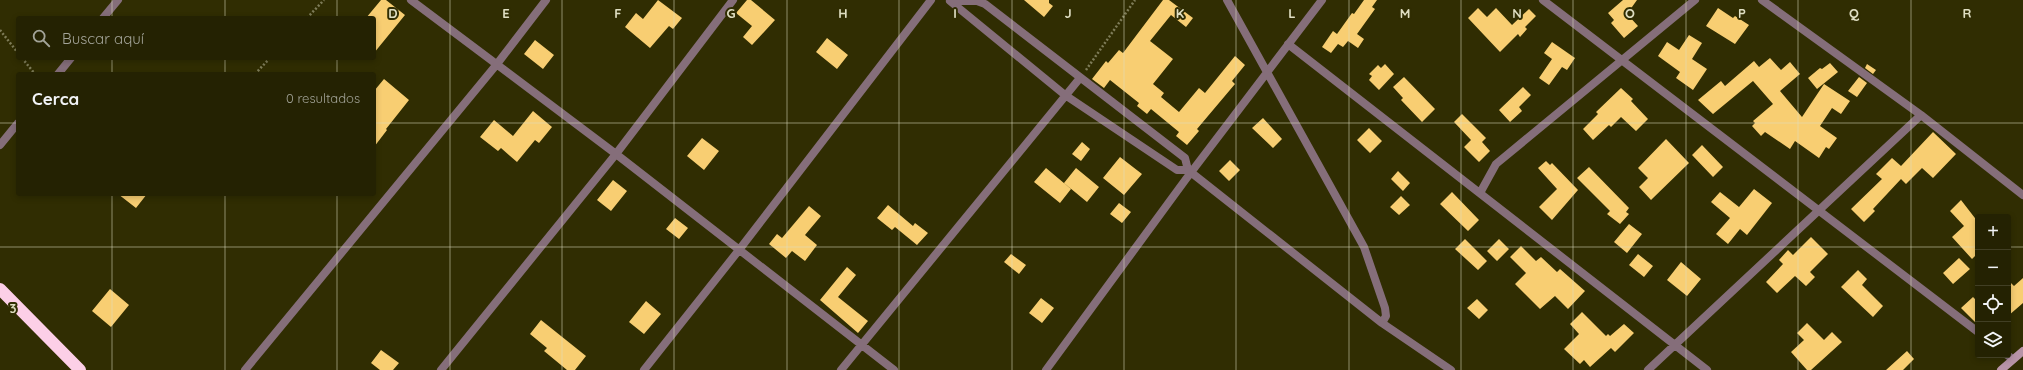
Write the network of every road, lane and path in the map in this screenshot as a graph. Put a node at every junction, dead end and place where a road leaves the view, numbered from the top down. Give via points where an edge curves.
1 (118, 0) edge
2 (324, 0) edge
3 (411, 0) edge
4 (546, 0) edge
5 (733, 0) edge
6 (931, 0) edge
7 (1135, 0) edge
8 (1227, 0) edge
9 (1322, 0) edge
10 (1543, 0) edge
11 (1695, 0) edge
12 (1762, 0) edge
13 (950, 1) edge
14 (105, 16) edge
15 (309, 16) edge
16 (0, 30) edge
17 (1288, 44) junction
18 (16, 50) edge
19 (24, 60) edge
20 (69, 60) edge
21 (268, 60) edge
22 (1622, 61) junction
23 (497, 64) junction
24 (33, 72) edge
25 (60, 72) edge
26 (257, 72) edge
27 (1267, 72) junction
28 (1080, 78) junction
29 (1066, 94) junction
30 (1921, 115) junction
31 (16, 125) edge
32 (0, 145) edge
33 (616, 154) junction
34 (1189, 171) junction
35 (1480, 193) junction
36 (2023, 195) edge
37 (1818, 210) junction
38 (739, 250) junction
39 (0, 289) edge
40 (1382, 324) junction
41 (1975, 330) edge
42 (861, 345) junction
43 (1675, 345) junction
44 (2023, 351) edge
45 (2011, 357) edge
46 (2009, 358) edge
47 (80, 370) edge
48 (245, 370) edge
49 (441, 370) edge
50 (644, 370) edge
51 (841, 370) edge
52 (894, 370) edge
53 (1046, 370) edge
54 (1451, 370) edge
55 (1648, 370) edge
56 (1707, 370) edge
57 (2001, 370) edge

1 - 14 street
2 - 15 path
3 - 23 street
4 - 23 street
5 - 33 street
6 - 38 street
7 - 28 path
8 - 27 street
9 - 17 street
10 - 22 street
11 - 22 street
12 - 30 street
13 - 28 street via 977,1 985,4
13 - 29 street
16 - 18 path
17 - 27 street
17 - 35 street
19 - 24 path
20 - 25 street
21 - 26 path
22 - 35 street via 1496,164
22 - 37 street
23 - 33 street
23 - 48 street
27 - 34 street
27 - 40 street via 1364,247 1385,308 1386,316
28 - 29 street
28 - 34 street via 1185,158
29 - 34 street via 1177,170
29 - 42 street
30 - 36 street
30 - 37 street
31 - 32 street
33 - 38 street
33 - 49 street
34 - 40 street
34 - 53 street
35 - 43 street
37 - 41 street
37 - 43 street
38 - 42 street
38 - 50 street
39 - 47 highway
40 - 54 street
42 - 51 street
42 - 52 street
43 - 55 street
43 - 56 street
44 - 45 street
46 - 57 street

